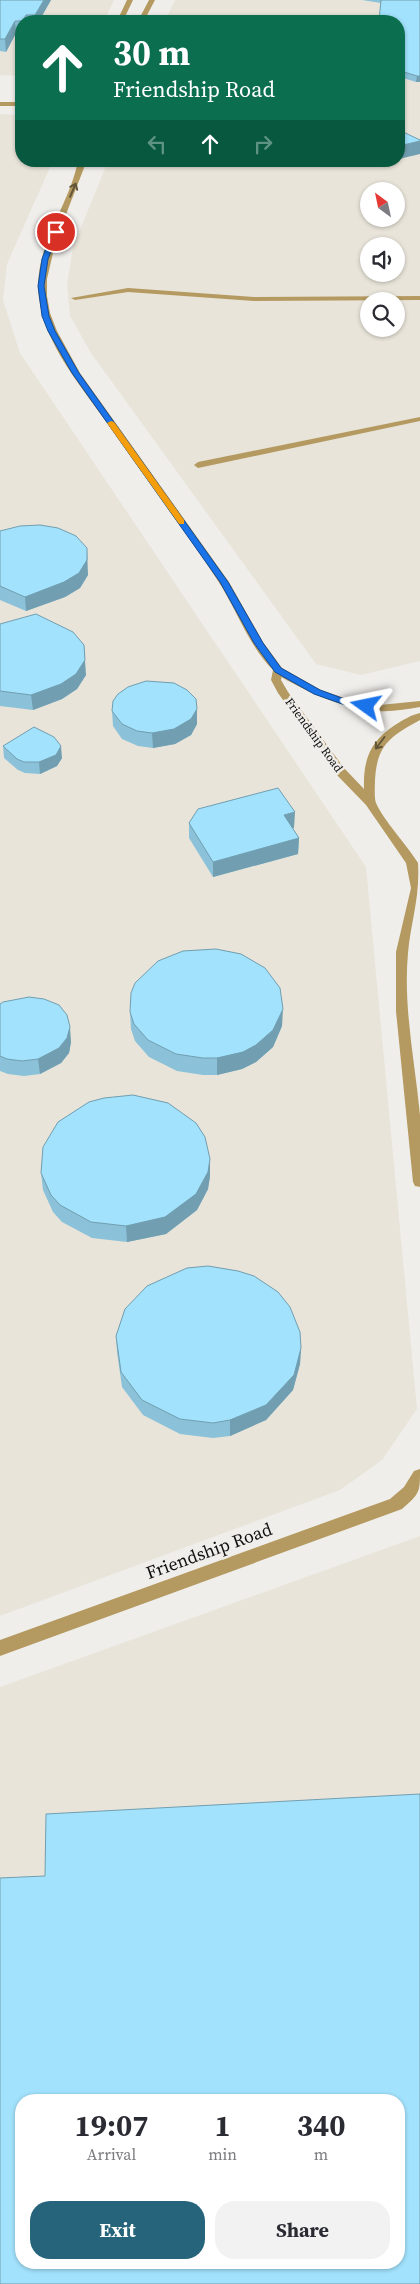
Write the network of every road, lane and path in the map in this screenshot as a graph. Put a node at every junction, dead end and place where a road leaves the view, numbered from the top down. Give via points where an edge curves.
1 (130, 0) edge
2 (152, 0) edge
3 (123, 15) edge
4 (145, 15) edge
5 (0, 104) edge
6 (15, 104) edge
7 (80, 167) edge
8 (75, 298) dead end
9 (420, 298) edge
10 (420, 419) edge
11 (198, 465) dead end
12 (278, 670) junction
13 (420, 704) edge
14 (420, 716) edge
15 (370, 802) junction
16 (420, 1182) edge
17 (420, 1476) edge
18 (0, 1648) edge

1 - 3 street
2 - 4 street
5 - 6 street
12 -> 7 street, Friendship Road via 258,643 224,582 76,373 51,331 41,286 45,259
8 - 9 lane via 128,290 254,299
10 - 11 lane
12 - 13 street via 317,692 351,704 380,708
12 - 15 street, Friendship Road via 276,680 283,693 343,776
14 -> 15 street via 386,735 376,747 369,761
15 - 16 street, Friendship Road via 412,863 417,888 402,952 402,1001
17 - 18 street, Friendship Road via 410,1492 396,1504

